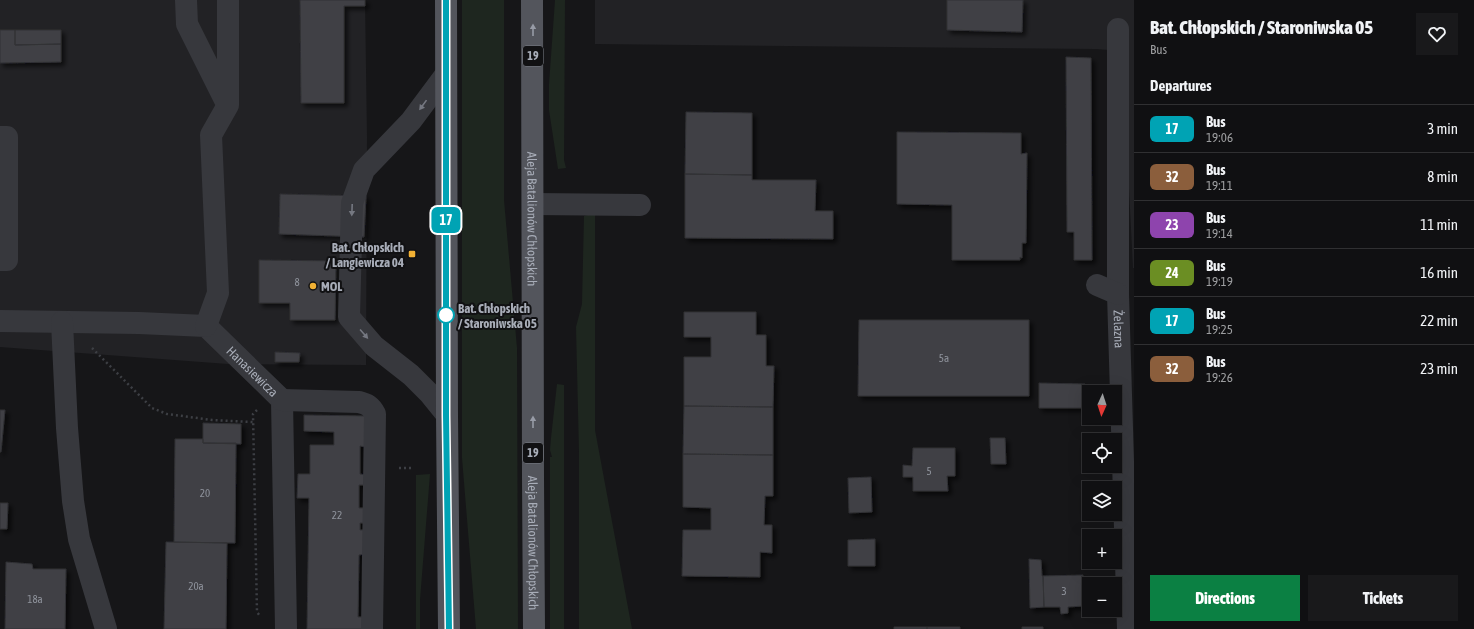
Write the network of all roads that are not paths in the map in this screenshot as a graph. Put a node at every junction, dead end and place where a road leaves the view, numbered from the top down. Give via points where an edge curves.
1 (186, 0) edge
2 (228, 0) edge
3 (446, 0) edge
4 (532, 0) edge
5 (1118, 29) dead end
6 (446, 74) junction
7 (228, 105) junction
8 (0, 137) edge
9 (533, 204) junction
10 (640, 206) dead end
11 (1126, 234) edge
12 (0, 260) edge
13 (1097, 285) dead end
14 (1118, 294) junction
15 (0, 321) edge
16 (62, 322) junction
17 (206, 326) junction
18 (282, 400) junction
19 (446, 415) junction
20 (106, 629) edge
21 (286, 629) edge
22 (372, 629) edge
23 (449, 629) edge
24 (534, 629) edge
25 (1128, 629) edge

1 - 7 street via 187,24
2 - 7 street
3 - 6 main road
9 -> 4 main road, Aleja Batalionów Chłopskich / 19
5 - 11 street, Żelazna
6 - 19 main road
6 -> 19 street via 411,121 364,170 352,203 349,317 374,346 411,374
7 - 17 street via 211,135 218,293
8 - 12 street via 7,137 7,260
9 - 10 street
24 -> 9 main road, Aleja Batalionów Chłopskich / 19
11 - 14 street, Żelazna
13 - 14 street
14 - 25 street, Żelazna
15 - 16 street
16 - 17 street via 139,330
16 - 20 street via 73,501 79,540
17 - 18 street, Hanasiewicza
18 - 21 street, Hanasiewicza
18 - 22 street via 366,403 375,414
19 - 23 main road

